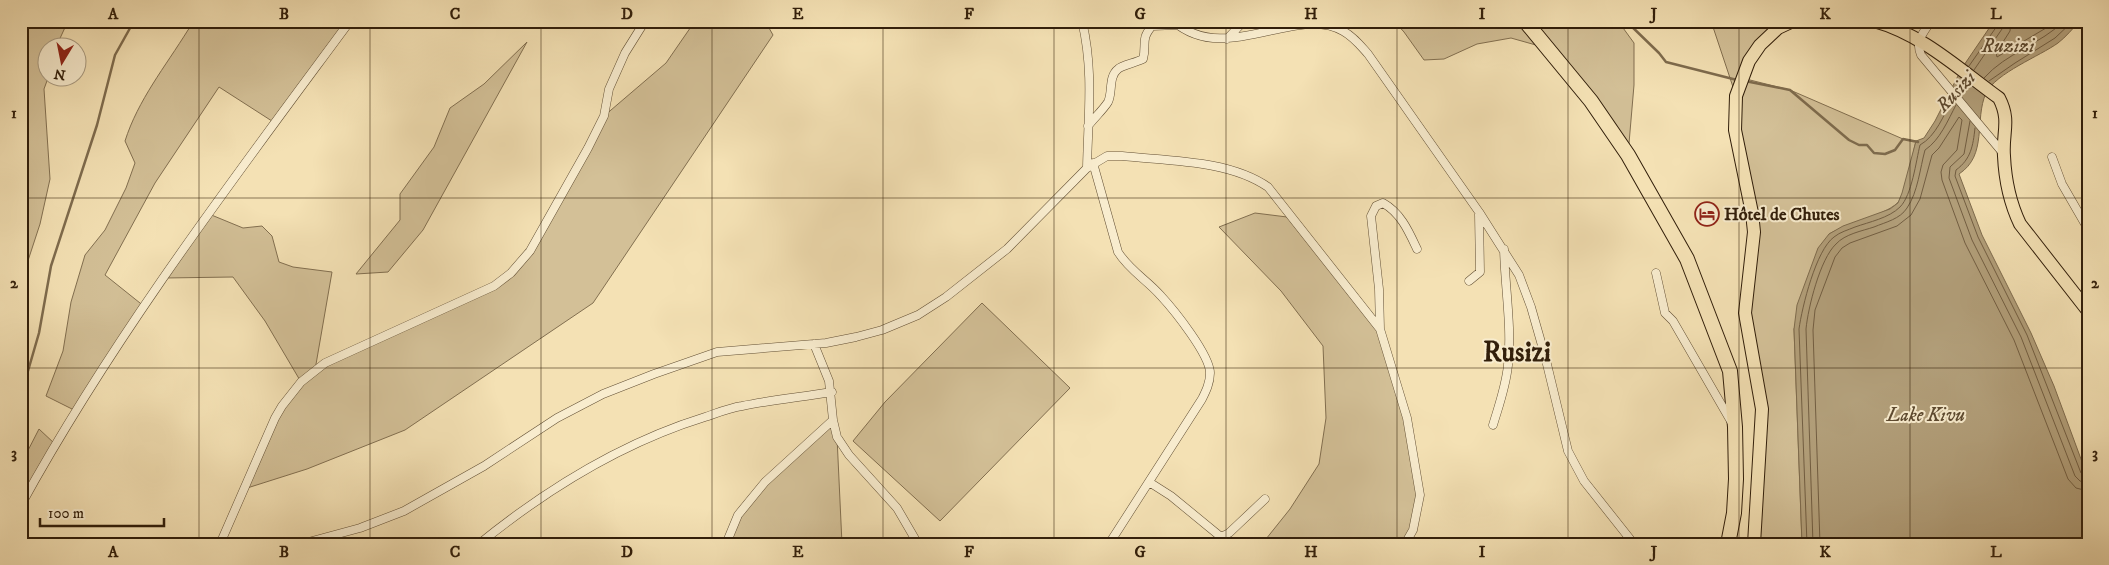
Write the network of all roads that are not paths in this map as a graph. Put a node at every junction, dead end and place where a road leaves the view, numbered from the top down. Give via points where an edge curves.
1 (350, 21) edge
2 (645, 21) edge
3 (1082, 21) edge
4 (1244, 21) edge
5 (1525, 21) edge
6 (1793, 21) edge
7 (1874, 21) edge
8 (1931, 21) edge
9 (1176, 23) edge
10 (1227, 39) junction
11 (1919, 39) junction
12 (1088, 126) junction
13 (2003, 154) junction
14 (2052, 158) dead end
15 (1090, 165) junction
16 (1479, 212) junction
17 (2088, 229) edge
18 (1416, 249) dead end
19 (1504, 249) junction
20 (1656, 273) dead end
21 (1470, 280) dead end
22 (2088, 312) edge
23 (1380, 329) junction
24 (814, 344) junction
25 (832, 392) junction
26 (833, 420) junction
27 (1493, 425) dead end
28 (1735, 427) junction
29 (1149, 482) junction
30 (1266, 499) dead end
31 (21, 505) edge
32 (220, 544) edge
33 (301, 544) edge
34 (479, 544) edge
35 (726, 544) edge
36 (918, 544) edge
37 (1109, 544) edge
38 (1406, 544) edge
39 (1634, 544) edge
40 (1728, 544) edge
41 (1754, 544) edge

1 - 31 street via 192,237 54,444
2 - 32 street via 609,89 604,116 530,252 494,286 331,360 301,382 275,418
3 - 12 street via 1088,44 1091,85
4 - 10 street
5 - 28 highway via 1591,101 1628,155 1687,258 1730,371
6 - 41 main road via 1778,28 1760,45 1749,62 1736,96 1735,130 1754,232 1745,313 1762,409
7 - 11 main road
8 - 11 street
9 - 10 street via 1200,36
9 - 12 street via 1152,26 1144,34 1143,59 1116,70 1107,102
10 - 16 street via 1305,25 1323,25 1353,37
11 - 13 street via 1919,49 1929,65
11 - 13 main road via 1999,98 2005,113
12 - 15 street
13 - 22 main road via 2013,210 2020,224
14 - 17 street via 2062,184
15 - 23 street via 1107,156 1122,156 1224,168 1258,180 1277,196
15 - 24 street via 1008,249 946,297 918,315 882,330
15 - 29 street via 1118,252 1125,264 1161,296 1203,351 1209,364 1208,387
16 - 19 street
16 - 21 street via 1480,272
18 - 23 street via 1396,212 1383,203 1376,206 1371,216
19 - 27 street via 1508,365 1504,392
19 - 39 street via 1519,275 1531,307 1568,451 1584,481
20 - 28 street via 1665,313 1688,345
23 - 38 street via 1407,418 1420,495 1413,530
24 - 25 street
24 - 33 street via 718,352 654,374 603,394 556,418 484,466 404,510 360,528
25 - 26 street
25 - 34 street via 740,406 668,428 572,476
26 - 35 street via 765,482 738,515
26 - 36 street via 838,437 849,455 897,508
28 - 40 highway via 1734,513
29 - 30 street via 1220,537 1229,533
29 - 37 street

